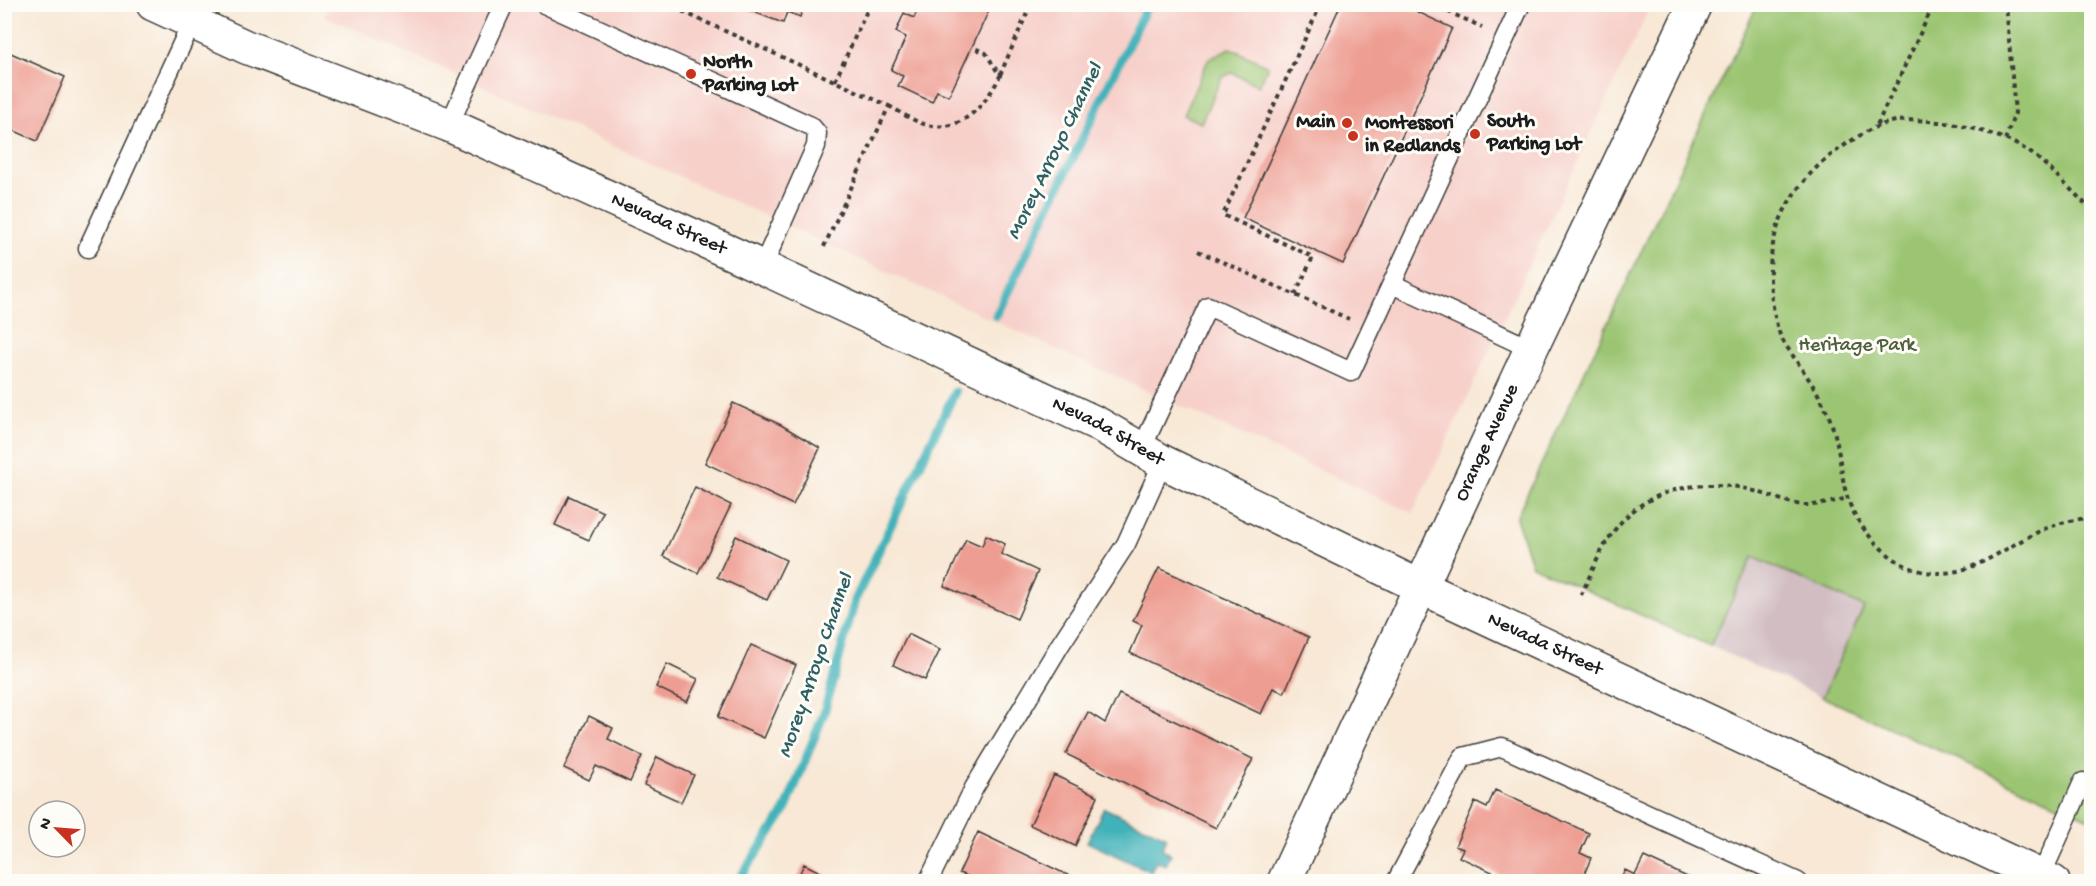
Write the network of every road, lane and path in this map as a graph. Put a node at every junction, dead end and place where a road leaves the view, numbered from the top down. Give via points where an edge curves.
1 (153, 4) edge
2 (504, 4) edge
3 (543, 4) edge
4 (870, 4) edge
5 (905, 4) edge
6 (1031, 4) edge
7 (1321, 4) edge
8 (1431, 4) edge
9 (1521, 4) edge
10 (1695, 4) edge
11 (1934, 4) edge
12 (2006, 4) edge
13 (915, 11) dead end
14 (192, 22) junction
15 (1478, 39) dead end
16 (974, 48) dead end
17 (1000, 76) junction
18 (835, 81) dead end
19 (889, 106) dead end
20 (449, 125) junction
21 (1877, 126) junction
22 (2005, 140) junction
23 (2091, 210) edge
24 (88, 248) dead end
25 (1198, 250) dead end
26 (762, 268) junction
27 (1392, 284) junction
28 (1295, 295) junction
29 (1353, 310) dead end
30 (1531, 349) junction
31 (1152, 456) junction
32 (1847, 498) junction
33 (2091, 518) edge
34 (1421, 587) junction
35 (1581, 595) dead end
36 (2083, 782) dead end
37 (1292, 879) edge
38 (2047, 879) edge
39 (928, 882) edge
40 (1396, 882) edge
41 (1798, 882) edge

1 - 14 street, Nevada Street
2 - 20 lane
3 - 26 lane via 811,126 817,133 816,146
4 - 18 path
5 - 13 path
6 - 17 path
7 - 28 path via 1223,215 1313,257
8 - 15 path via 1483,28
9 - 27 lane
10 - 30 street, Orange Avenue
11 - 21 path
12 - 22 path via 2015,113
14 - 20 street, Nevada Street via 246,47
14 - 24 lane
16 - 17 path via 986,53
17 - 19 path via 973,113 954,125 931,126
20 - 26 street, Nevada Street
21 - 22 path via 1924,120
21 - 32 path via 1824,159 1800,182 1778,226 1770,270 1779,332 1832,424
22 - 23 path via 2025,148
25 - 28 path
26 - 31 street, Nevada Street via 1098,424
27 - 30 lane
27 - 31 lane via 1351,372 1208,306
28 - 29 path via 1348,321
30 - 34 street, Orange Avenue
31 - 34 street, Nevada Street
31 - 39 lane via 1126,544 974,788
32 - 33 path via 1870,537 1891,557 1914,569 1941,573 1972,568 2039,531 2066,521
32 - 35 path via 1804,507 1720,483 1671,492 1635,509 1622,521 1601,552
34 - 37 street, Orange Avenue
34 - 38 street, Nevada Street
36 - 38 lane
40 - 41 lane via 1462,758 1502,747

